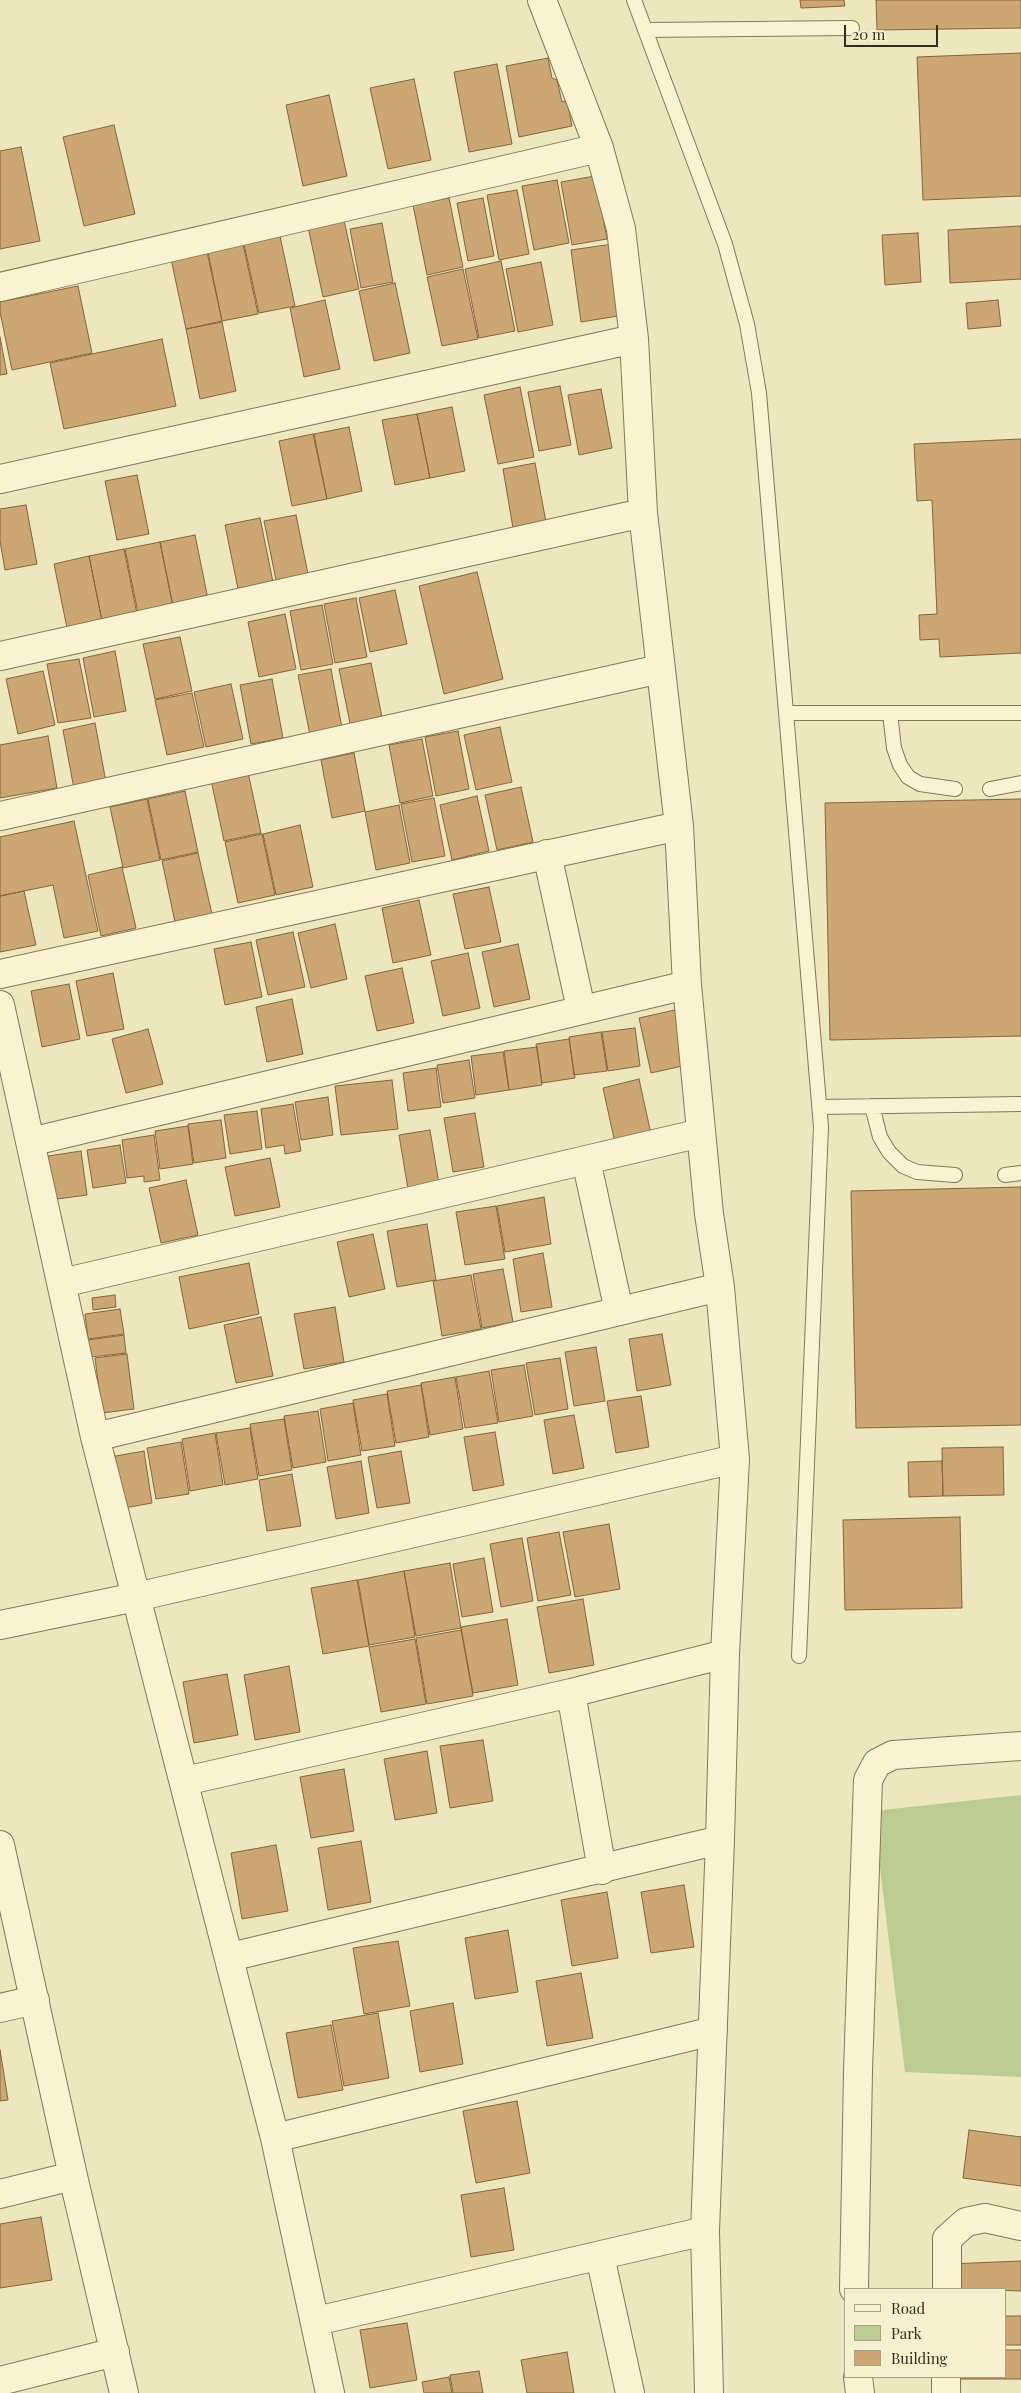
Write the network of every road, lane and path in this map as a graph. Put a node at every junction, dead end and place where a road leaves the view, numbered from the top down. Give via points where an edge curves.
1 (542, 0) edge
2 (634, 0) edge
3 (852, 28) dead end
4 (645, 30) junction
5 (599, 148) junction
6 (0, 287) edge
7 (634, 339) junction
8 (0, 479) edge
9 (643, 513) junction
10 (0, 656) edge
11 (660, 669) junction
12 (787, 713) junction
13 (890, 713) junction
14 (1021, 713) edge
15 (1021, 783) edge
16 (955, 789) dead end
17 (990, 789) dead end
18 (0, 816) edge
19 (679, 826) junction
20 (547, 854) junction
21 (0, 974) edge
22 (687, 984) junction
23 (0, 1005) edge
24 (581, 1009) junction
25 (1021, 1104) edge
26 (872, 1106) junction
27 (820, 1107) junction
28 (701, 1133) junction
29 (30, 1142) junction
30 (586, 1160) junction
31 (1021, 1173) edge
32 (1005, 1174) dead end
33 (955, 1175) dead end
34 (62, 1283) junction
35 (720, 1287) junction
36 (619, 1311) junction
37 (94, 1437) junction
38 (735, 1460) junction
39 (136, 1597) junction
40 (0, 1625) edge
41 (725, 1654) junction
42 (799, 1656) dead end
43 (571, 1693) junction
44 (1021, 1746) edge
45 (185, 1781) junction
46 (720, 1840) junction
47 (0, 1845) edge
48 (602, 1870) junction
49 (230, 1957) junction
50 (35, 2000) junction
51 (0, 2008) edge
52 (713, 2031) junction
53 (275, 2138) junction
54 (73, 2176) junction
55 (0, 2194) edge
56 (1021, 2226) edge
57 (705, 2232) junction
58 (600, 2256) junction
59 (854, 2288) edge
60 (946, 2288) edge
61 (316, 2321) junction
62 (115, 2352) junction
63 (858, 2378) edge
64 (946, 2378) edge
65 (0, 2381) edge
66 (124, 2393) edge
67 (330, 2393) edge
68 (630, 2393) edge
69 (709, 2393) edge
70 (860, 2393) edge
71 (946, 2393) edge

1 - 5 street
2 - 4 lane
3 - 4 lane
4 - 12 lane via 725,244 747,324 759,394
5 - 6 street
5 - 7 street via 622,229
7 - 8 street
7 - 9 street
9 - 10 street
9 - 11 street
11 - 18 street
11 - 19 street
12 - 13 lane
12 - 27 lane
13 - 14 lane
13 - 16 lane via 894,748 908,777 920,784
15 - 17 lane
19 - 20 street
19 - 22 street
20 - 21 street
20 - 24 street
22 - 24 street
22 - 28 street
23 - 29 street
24 - 29 street
25 - 26 lane
26 - 27 lane
26 - 33 lane via 880,1137 903,1166 917,1172
27 - 42 lane via 820,1182
28 - 30 street
28 - 35 street
29 - 34 street
30 - 34 street
30 - 36 street
31 - 32 lane
34 - 37 street
35 - 36 street
35 - 38 street
36 - 37 street
37 - 39 street
38 - 39 street
38 - 41 street
39 - 40 street
39 - 45 street
41 - 43 street
41 - 46 street
43 - 45 street
43 - 48 street
44 - 59 street via 893,1755 877,1763 868,1780
45 - 49 street
46 - 48 street
46 - 52 street
47 - 50 street
48 - 49 street
49 - 53 street
50 - 51 street
50 - 54 street
52 - 53 street
52 - 57 street
53 - 61 street
54 - 55 street
54 - 62 street
56 - 60 street via 985,2218 966,2222 947,2240
57 - 58 street
57 - 69 street
58 - 61 street
58 - 68 street
61 - 67 street
62 - 65 street
62 - 66 street
63 - 70 street
64 - 71 street

